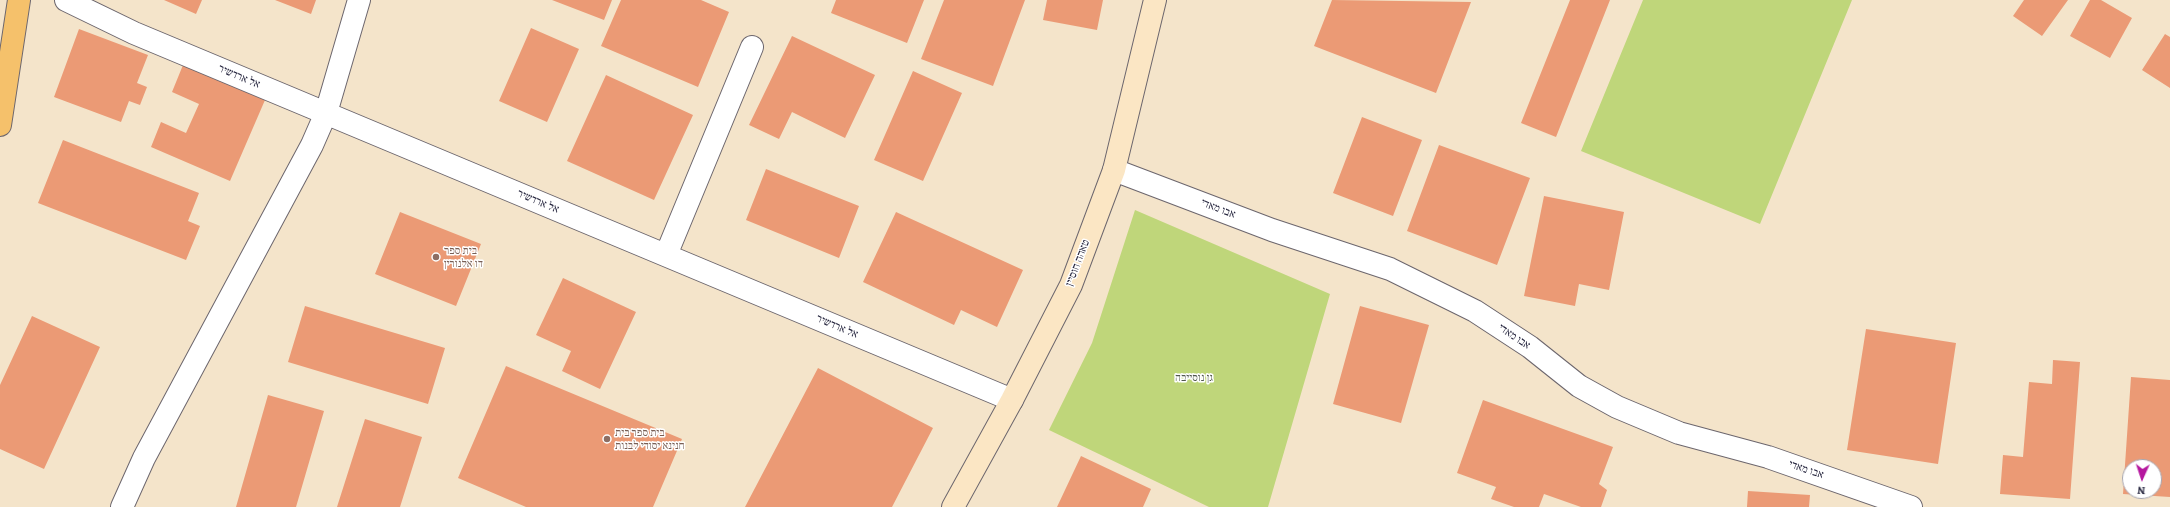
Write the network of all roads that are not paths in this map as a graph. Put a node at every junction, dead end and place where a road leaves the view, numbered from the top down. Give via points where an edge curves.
1 (19, 0) edge
2 (66, 0) edge
3 (359, 0) edge
4 (1155, 0) edge
5 (752, 47) dead end
6 (326, 113) junction
7 (0, 125) edge
8 (1114, 170) junction
9 (666, 255) junction
10 (1012, 400) junction
11 (122, 507) edge
12 (953, 507) edge
13 (1911, 507) edge

1 - 7 highway
2 - 6 street, אל ארדשיר via 134,33
3 - 6 street
4 - 8 street, טאהה חוסיין
5 - 9 street
6 - 9 street, אל ארדשיר
6 - 11 street via 312,145 144,458
8 - 10 street, טאהה חוסיין via 1071,285
8 - 13 street, אבו מאדי via 1272,230 1390,269 1475,311 1530,347 1579,386 1617,408 1679,433 1768,457
9 - 10 street, אל ארדשיר
10 - 12 street, טאהה חוסיין

